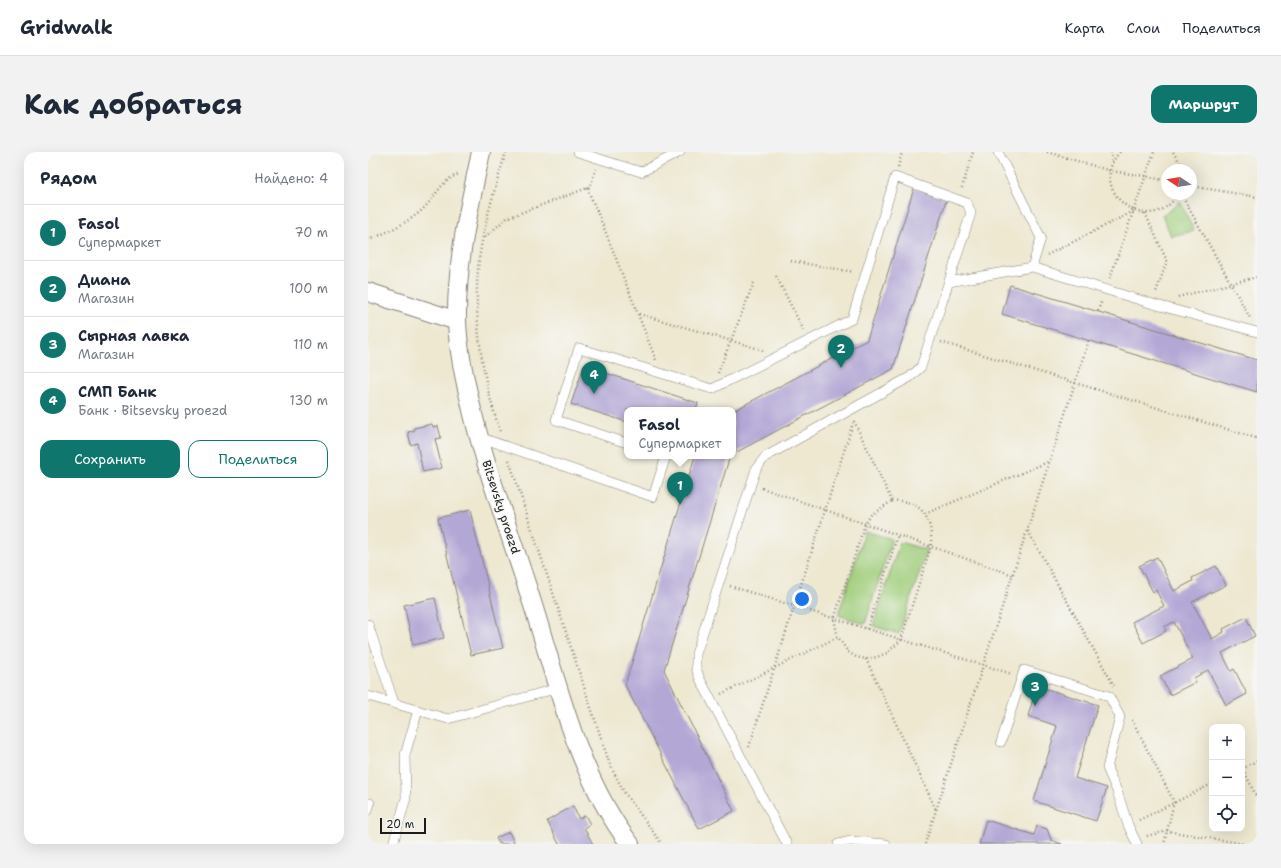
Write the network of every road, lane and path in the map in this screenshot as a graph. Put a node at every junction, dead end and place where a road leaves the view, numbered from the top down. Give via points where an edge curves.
1 (481, 152) edge
2 (506, 152) edge
3 (578, 152) edge
4 (680, 152) edge
5 (973, 152) edge
6 (998, 152) edge
7 (1047, 152) edge
8 (1111, 152) edge
9 (1120, 152) edge
10 (1154, 152) edge
11 (1173, 152) edge
12 (598, 159) junction
13 (1113, 164) junction
14 (1180, 164) edge
15 (1110, 171) junction
16 (459, 174) dead end
17 (1145, 176) junction
18 (1161, 180) edge
19 (1197, 187) edge
20 (587, 188) junction
21 (1257, 197) edge
22 (959, 198) junction
23 (1174, 200) edge
24 (1184, 200) edge
25 (1134, 211) junction
26 (1145, 213) junction
27 (484, 237) junction
28 (368, 240) edge
29 (791, 261) dead end
30 (1033, 265) junction
31 (865, 275) junction
32 (776, 276) dead end
33 (1257, 277) edge
34 (754, 280) dead end
35 (949, 282) junction
36 (1232, 283) junction
37 (1105, 290) junction
38 (368, 292) edge
39 (1153, 304) junction
40 (1098, 311) dead end
41 (638, 314) junction
42 (457, 321) junction
43 (1257, 332) edge
44 (931, 338) junction
45 (1090, 340) dead end
46 (731, 341) junction
47 (808, 341) junction
48 (779, 355) junction
49 (662, 374) junction
50 (1075, 384) junction
51 (712, 389) junction
52 (849, 411) junction
53 (854, 420) junction
54 (479, 437) junction
55 (1257, 440) edge
56 (624, 442) edge
57 (505, 446) junction
58 (665, 459) edge
59 (1050, 461) junction
60 (751, 485) junction
61 (892, 502) junction
62 (825, 510) junction
63 (925, 514) junction
64 (865, 524) junction
65 (1027, 531) junction
66 (898, 535) junction
67 (931, 546) junction
68 (1013, 575) junction
69 (719, 582) junction
70 (794, 606) junction
71 (834, 619) junction
72 (368, 624) edge
73 (867, 629) junction
74 (838, 637) junction
75 (900, 640) junction
76 (866, 659) junction
77 (984, 665) junction
78 (774, 668) junction
79 (1022, 677) junction
80 (558, 688) junction
81 (1115, 688) dead end
82 (368, 696) edge
83 (710, 699) junction
84 (394, 704) junction
85 (418, 710) junction
86 (1129, 715) dead end
87 (1001, 742) dead end
88 (1257, 762) edge
89 (744, 763) junction
90 (1245, 768) edge
91 (1245, 775) edge
92 (1209, 785) edge
93 (1257, 798) edge
94 (1174, 802) junction
95 (368, 803) edge
96 (368, 810) edge
97 (936, 810) junction
98 (1128, 825) junction
99 (1167, 831) junction
100 (1136, 842) edge
101 (392, 844) edge
102 (630, 844) edge
103 (662, 844) edge
104 (787, 844) edge
105 (838, 844) edge
106 (886, 844) edge
107 (925, 844) edge
108 (1164, 844) edge
109 (1244, 844) edge

1 - 42 street, Bitsevsky proezd via 463,239
2 - 27 path
3 - 12 lane
4 - 12 lane via 641,172
5 - 22 path
6 - 30 lane via 1040,238
7 - 15 path
8 - 13 path
9 - 13 path
10 - 17 path
11 - 14 path
12 - 20 path via 590,187
13 - 15 path
15 - 17 path
15 - 25 path via 1113,191 1118,200
16 - 28 path via 449,177 422,211 380,236
17 - 18 path
17 - 25 path
19 - 21 path
20 - 27 path via 507,218
20 - 41 path
22 - 31 lane via 895,177
22 - 35 lane via 967,203 970,213
23 - 26 path via 1166,208
24 - 36 path
25 - 26 path
25 - 30 path
25 - 37 path
26 - 39 path via 1167,261
27 - 57 path via 477,285 478,330 481,359
29 - 31 path
30 - 35 lane
30 - 37 lane
31 - 47 lane via 852,319
32 - 47 path
33 - 36 path
34 - 46 path
35 - 44 lane
36 - 39 path
36 - 43 path
37 - 39 lane
37 - 40 path
38 - 42 street
39 - 43 lane
41 - 46 path
41 - 49 path
42 - 54 street, Bitsevsky proezd via 464,374
44 - 50 path
44 - 52 lane via 921,367 910,377
45 - 50 path
46 - 48 path
46 - 51 path
47 - 48 lane
48 - 51 lane
49 - 51 lane
49 - 56 lane via 579,348 556,420
50 - 55 path
50 - 59 path
52 - 53 path
52 - 60 lane via 766,457 756,469
53 - 61 path
53 - 62 path
54 - 57 lane
54 - 80 street, Bitsevsky proezd
57 - 58 lane via 653,497
57 - 103 path via 610,765 624,792
59 - 63 path
59 - 65 path
60 - 62 path
60 - 69 lane
61 - 63 path via 898,501 918,507
61 - 64 path via 871,515
62 - 64 path
62 - 70 path
63 - 67 path via 932,534
64 - 66 path
64 - 71 path
65 - 68 path
65 - 81 path
66 - 67 path
66 - 73 path
67 - 68 path
67 - 75 path
68 - 77 path
69 - 70 path
69 - 83 lane via 696,654 696,668
70 - 71 path
70 - 78 path
71 - 73 path
71 - 74 path
72 - 84 lane
73 - 75 path
74 - 76 path via 848,652
74 - 78 path
75 - 76 path via 887,653
75 - 77 path
76 - 97 path
77 - 79 path
77 - 97 path
78 - 83 path
78 - 89 path
79 - 87 lane
79 - 98 lane via 1024,670 1109,696 1120,717 1107,768
80 - 85 lane via 448,719
80 - 102 street, Bitsevsky proezd via 593,784
82 - 84 lane
83 - 89 lane
84 - 85 lane
85 - 101 lane via 405,755 406,798
86 - 94 path
88 - 90 path
89 - 104 lane
91 - 93 path
92 - 94 path
94 - 98 path
94 - 99 path
95 - 96 lane
97 - 107 path
98 - 100 lane
99 - 100 path
99 - 108 path
99 - 109 path
105 - 106 lane via 850,841

